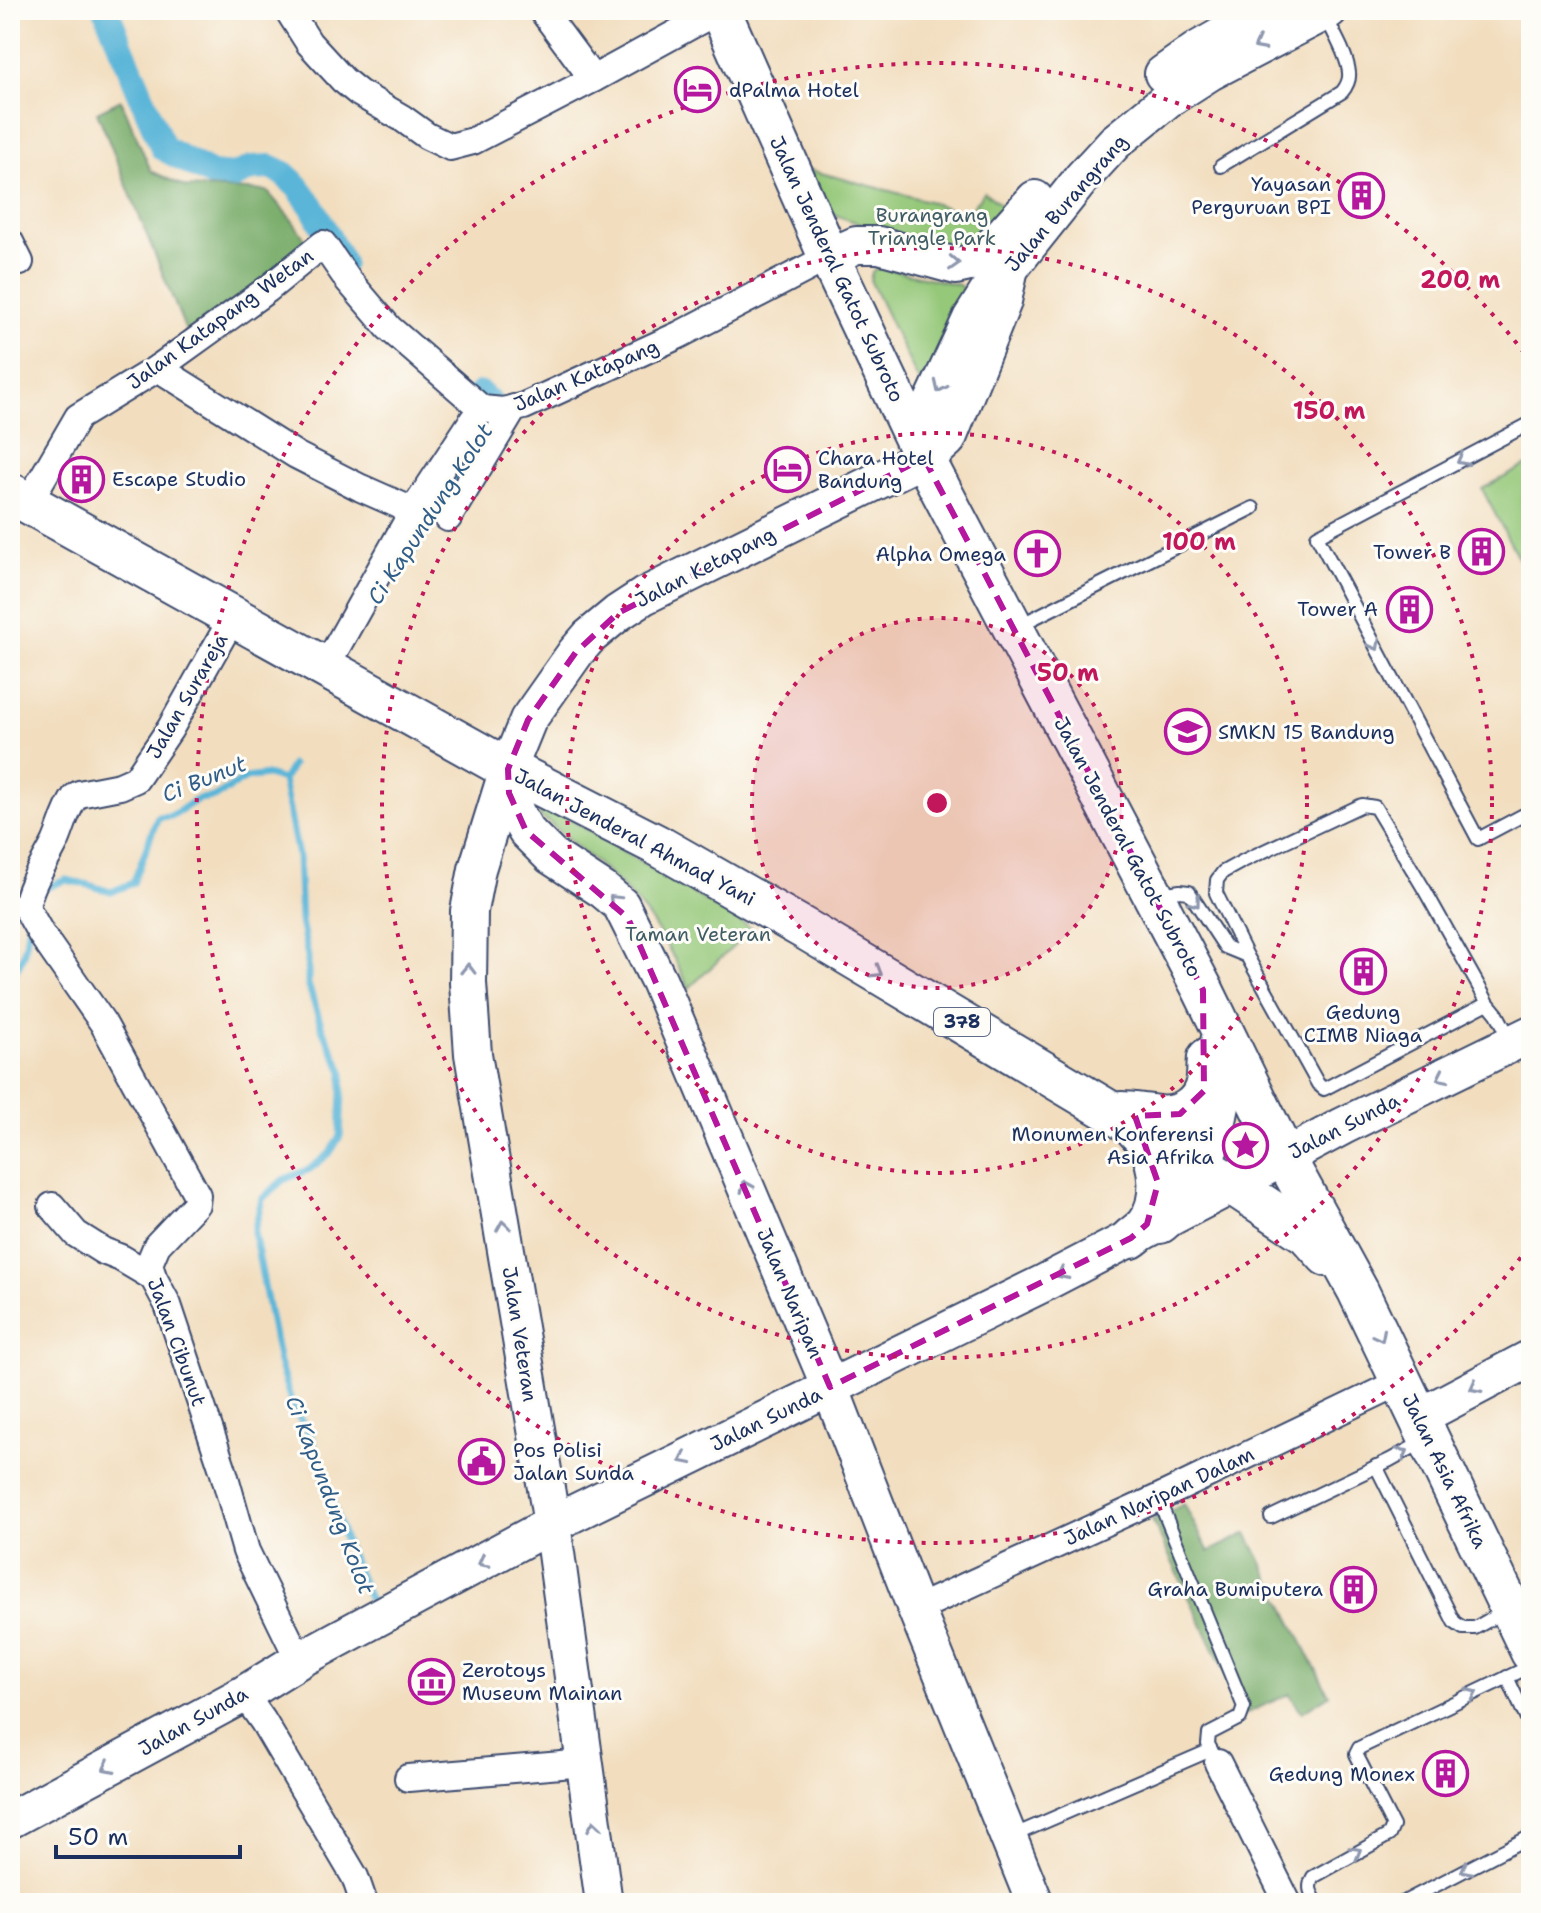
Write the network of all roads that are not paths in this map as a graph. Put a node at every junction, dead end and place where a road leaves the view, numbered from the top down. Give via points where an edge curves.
1 (288, 10) edge
2 (542, 10) edge
3 (719, 10) edge
4 (1267, 10) edge
5 (1326, 12) edge
6 (593, 79) junction
7 (1221, 166) dead end
8 (829, 257) junction
9 (1007, 272) joint
10 (158, 368) junction
11 (496, 409) junction
12 (1531, 423) edge
13 (920, 449) junction
14 (19, 498) edge
15 (1253, 508) dead end
16 (413, 511) junction
17 (448, 518) dead end
18 (233, 617) junction
19 (1013, 629) junction
20 (325, 668) junction
21 (508, 769) junction
22 (1531, 811) edge
23 (1154, 896) junction
24 (1247, 956) junction
25 (62, 962) joint
26 (1203, 990) junction
27 (1488, 1003) junction
28 (1219, 1026) junction
29 (1522, 1038) edge
30 (1113, 1112) junction
31 (1284, 1156) junction
32 (1217, 1175) junction
33 (52, 1206) dead end
34 (1146, 1231) junction
35 (153, 1277) junction
36 (1358, 1291) junction
37 (1531, 1358) edge
38 (1402, 1381) junction
39 (830, 1387) junction
40 (1424, 1428) junction
41 (1376, 1466) junction
42 (1158, 1498) junction
43 (1271, 1517) dead end
44 (552, 1524) junction
45 (1521, 1602) edge
46 (916, 1609) junction
47 (299, 1660) junction
48 (1519, 1664) edge
49 (1531, 1666) edge
50 (244, 1694) junction
51 (1531, 1728) edge
52 (1214, 1756) junction
53 (585, 1763) junction
54 (408, 1778) dead end
55 (10, 1820) edge
56 (1531, 1836) edge
57 (1008, 1837) junction
58 (364, 1903) edge
59 (604, 1903) edge
60 (1035, 1903) edge
61 (1288, 1903) edge
62 (1317, 1903) edge
63 (1402, 1903) edge

1 - 6 street via 343,80 450,147 473,141
2 - 6 street
3 - 6 street
3 - 8 main road, Jalan Jenderal Gatot Subroto
8 -> 4 street, Jalan Burangrang via 856,245 879,245 956,266 970,263 1003,236 1131,98 1197,50
5 - 7 lane via 1346,61 1347,86
5 -> 9 street, Jalan Burangrang via 1210,72 1146,116 1082,178
8 - 11 street, Jalan Katapang via 679,335 524,406
8 - 13 main road, Jalan Jenderal Gatot Subroto
9 -> 13 main road via 1001,301 946,438
10 - 11 street, Jalan Katapang Wetan via 323,244 389,328
10 - 14 street, Jalan Katapang Wetan via 78,417
10 - 16 street via 296,455
11 - 16 street via 473,420
11 - 17 street
12 -> 22 lane via 1317,536 1478,839
13 - 19 main road, Jalan Jenderal Gatot Subroto
13 - 21 street, Jalan Ketapang via 618,613 589,637 528,720
14 - 18 main road, Jalan Jenderal Ahmad Yani
15 - 19 lane
16 - 20 street
18 - 20 main road, Jalan Jenderal Ahmad Yani
18 - 25 street, Jalan Surareja via 136,779 79,794 60,826 26,907
19 - 23 main road, Jalan Jenderal Gatot Subroto
20 - 21 main road, Jalan Jenderal Ahmad Yani
21 -> 30 main road, Jalan Jenderal Ahmad Yani / 378 via 657,845
39 -> 21 street, Jalan Naripan via 628,918 621,905 551,856 526,831 509,793
44 -> 21 street, Jalan Veteran via 473,1054 468,983 469,911
23 -> 24 lane via 1189,892 1225,947
23 - 26 main road, Jalan Jenderal Gatot Subroto
24 - 27 lane via 1324,1089
24 - 27 lane via 1216,893 1223,872 1369,805 1375,807
25 - 35 street, Jalan Cibunut via 103,1023 197,1195 196,1204 152,1255
26 - 28 main road, Jalan Jenderal Gatot Subroto
26 - 30 main road via 1207,1081 1198,1101 1170,1117
27 - 29 lane
28 - 31 main road, Jalan Jenderal Gatot Subroto
28 - 32 main road via 1223,1062 1214,1132
29 -> 31 street, Jalan Sunda
30 - 32 main road, Jalan Jenderal Ahmad Yani
30 - 34 main road via 1132,1124 1155,1161 1156,1204
31 - 32 street, Jalan Sunda
31 - 36 main road, Jalan Jenderal Gatot Subroto
32 - 34 main road via 1193,1184 1184,1201
32 - 36 main road, Jalan Jenderal Ahmad Yani via 1307,1234
33 - 35 street via 76,1234
34 -> 39 street, Jalan Sunda
35 - 47 street, Jalan Cibunut via 168,1305 246,1551
36 -> 38 main road, Jalan Asia Afrika
37 -> 40 street
38 - 40 main road, Jalan Asia Afrika
38 - 42 street, Jalan Naripan Dalam
39 -> 44 street, Jalan Sunda
39 - 46 street, Jalan Naripan
41 -> 40 lane
40 - 45 main road, Jalan Asia Afrika
41 - 43 lane
41 - 45 lane via 1454,1622 1475,1628
42 - 46 street, Jalan Naripan Dalam
42 - 52 lane via 1244,1707 1240,1718 1209,1734
44 -> 47 street, Jalan Sunda
44 - 53 street, Jalan Veteran
45 - 48 main road, Jalan Asia Afrika
46 - 57 street, Jalan Naripan
47 - 50 street, Jalan Sunda
48 - 49 lane
48 - 51 lane
62 -> 48 lane via 1309,1890 1313,1877 1389,1835 1393,1826 1356,1754 1359,1748
50 -> 55 street, Jalan Sunda
50 - 58 street via 348,1864
52 - 57 lane
52 - 61 street
53 - 54 street
59 -> 53 street, Jalan Veteran
56 -> 63 lane
57 - 60 street, Jalan Naripan

